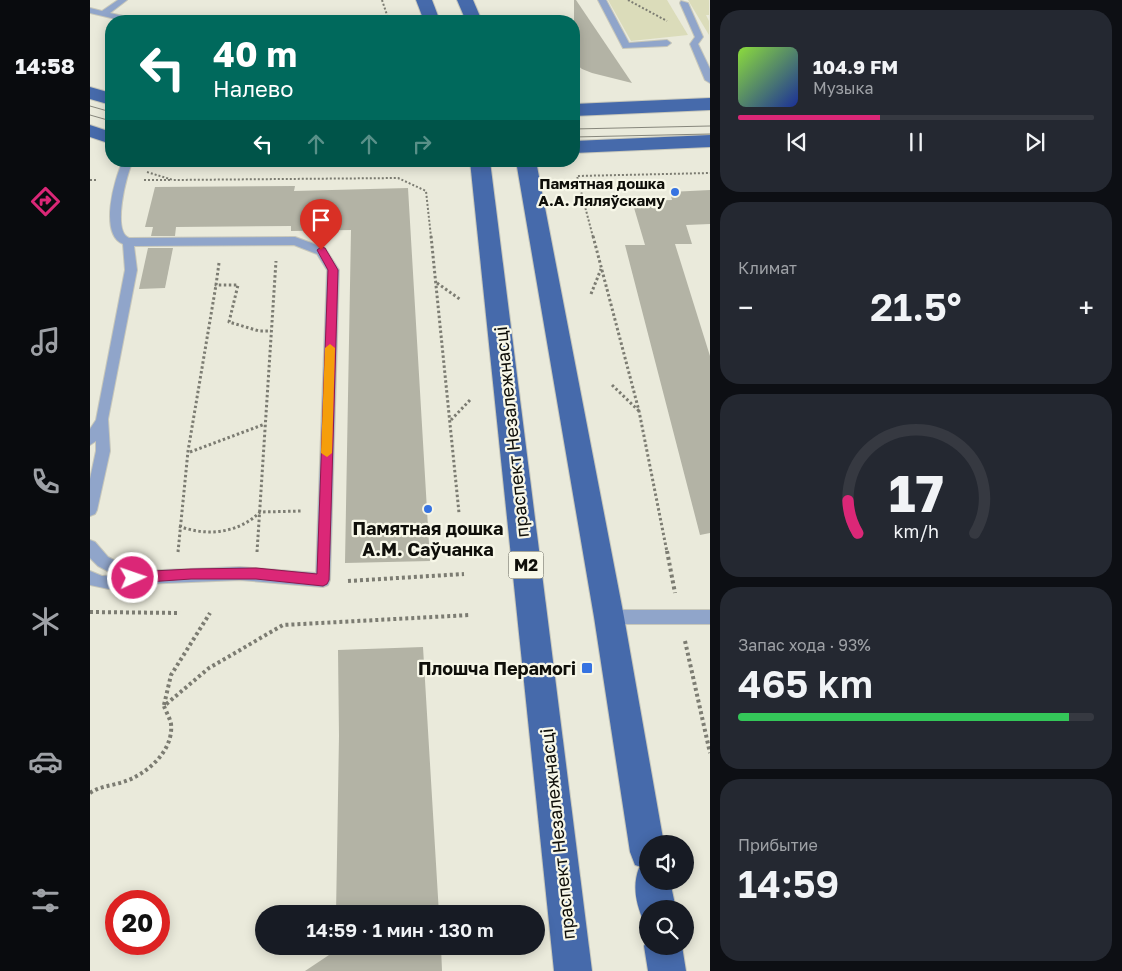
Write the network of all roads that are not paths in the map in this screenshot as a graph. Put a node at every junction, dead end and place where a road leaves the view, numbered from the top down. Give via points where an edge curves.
1 (123, 0) edge
2 (424, 0) edge
3 (464, 0) edge
4 (602, 0) edge
5 (684, 3) dead end
6 (90, 10) edge
7 (103, 14) junction
8 (107, 15) edge
9 (430, 15) edge
10 (471, 15) edge
11 (667, 43) dead end
12 (710, 80) edge
13 (90, 93) edge
14 (105, 97) edge
15 (710, 104) edge
16 (580, 110) edge
17 (90, 131) edge
18 (105, 136) edge
19 (710, 141) edge
20 (580, 147) edge
21 (125, 167) edge
22 (481, 167) edge
23 (527, 167) edge
24 (128, 242) junction
25 (102, 419) junction
26 (90, 440) edge
27 (90, 510) edge
28 (90, 546) edge
29 (90, 578) edge
30 (133, 578) junction
31 (610, 617) junction
32 (710, 617) edge
33 (645, 835) edge
34 (664, 955) edge
35 (573, 971) edge
36 (667, 971) edge

1 - 7 lane
2 - 9 main road
3 - 10 main road
4 - 11 lane via 626,46
5 - 12 lane via 699,37 694,44
6 - 7 lane
7 - 8 lane
13 - 14 main road
15 - 16 main road
17 - 18 main road
19 - 20 main road
21 - 24 lane via 119,184 116,230 121,240
22 - 35 main road, праспект Незалежнасці / М2
23 - 31 main road
24 - 25 lane via 131,270
24 - 30 lane via 295,241 321,250 333,270 323,580 256,574
25 - 26 lane
25 - 27 lane via 103,451
28 - 30 lane via 95,555 108,565
29 - 30 lane via 95,582 112,583
31 - 32 lane
31 - 33 main road
34 - 36 main road

